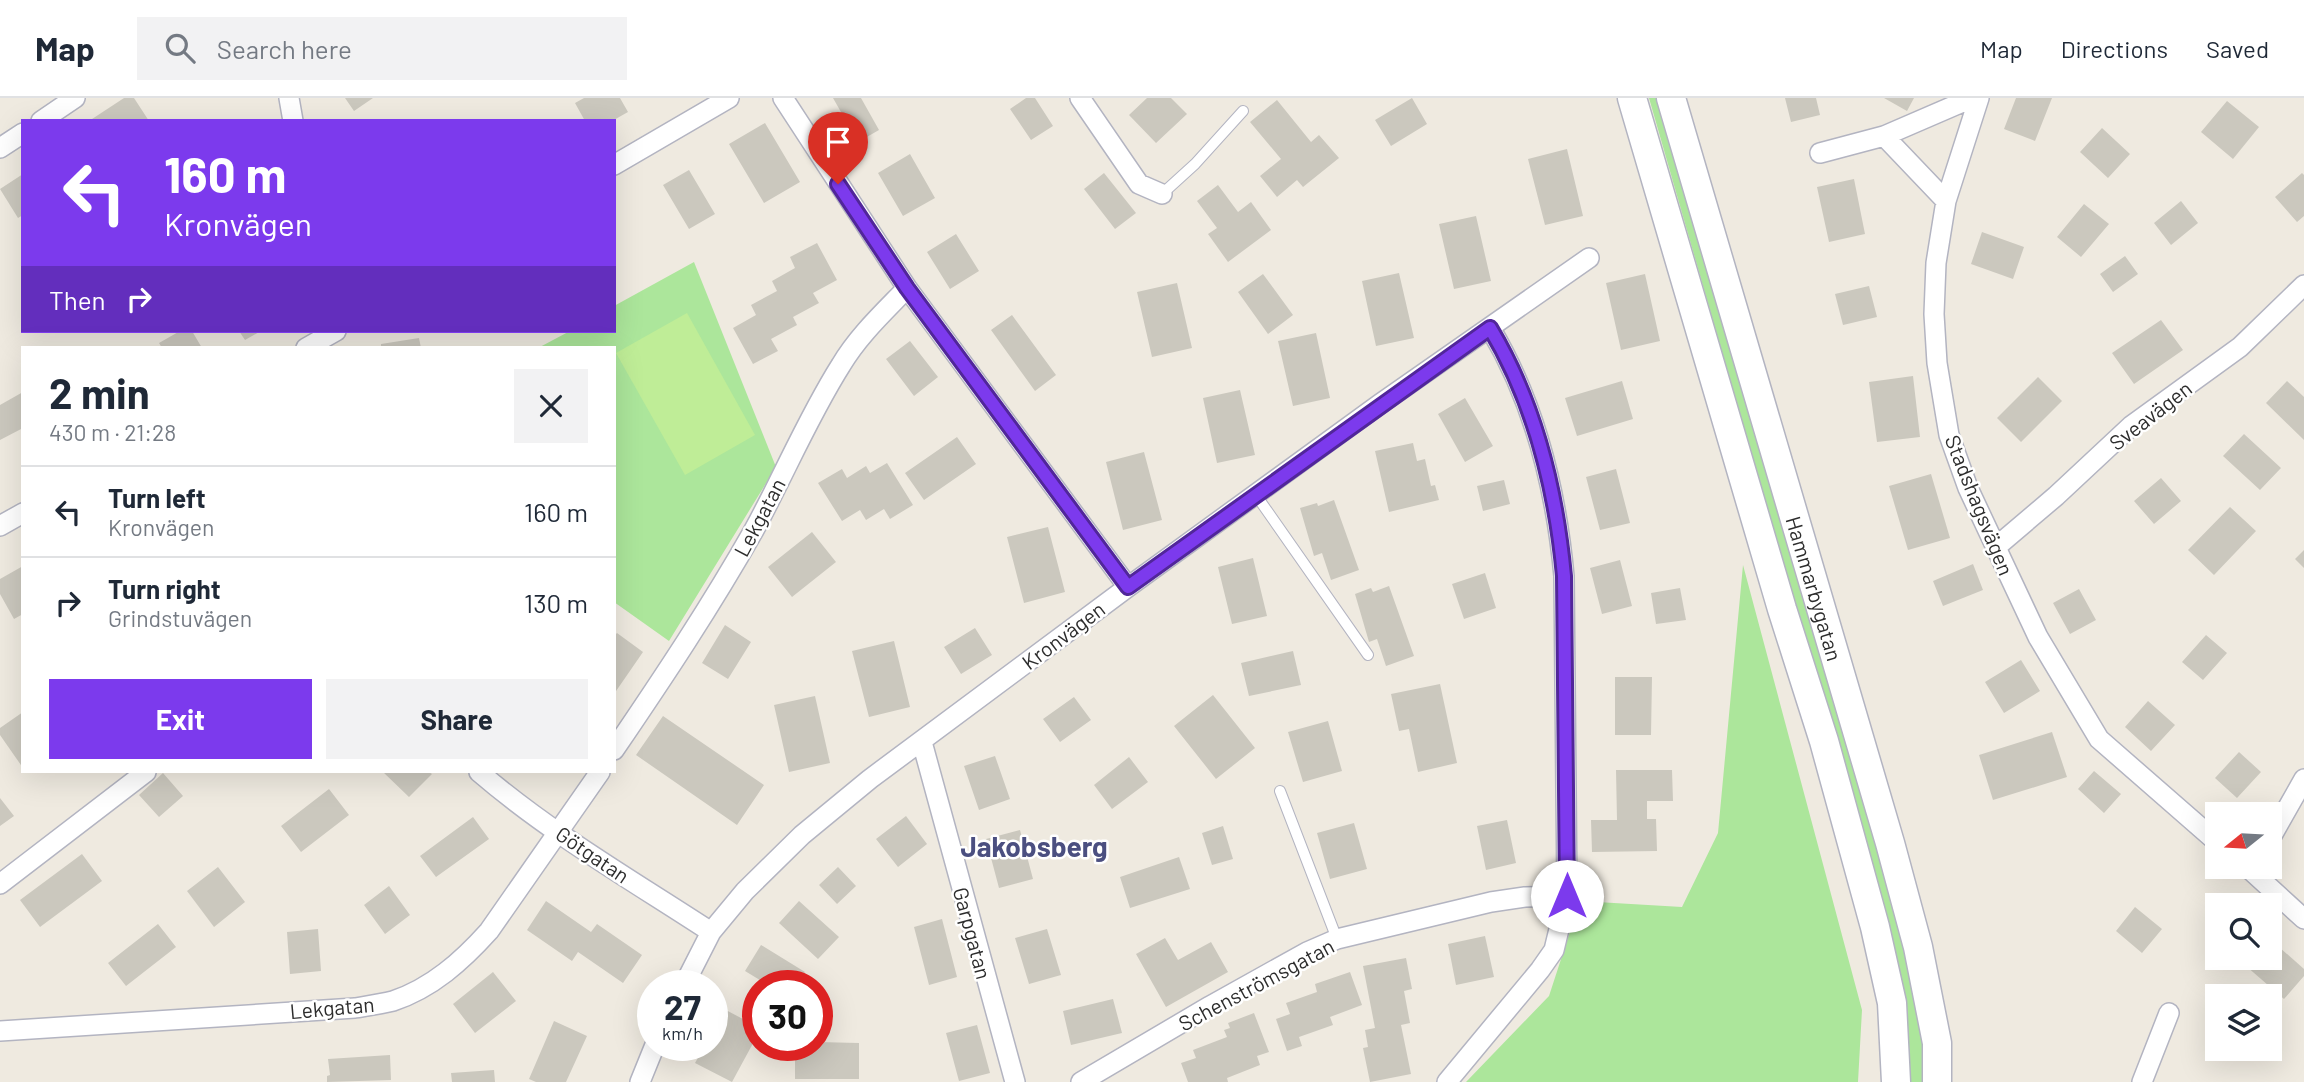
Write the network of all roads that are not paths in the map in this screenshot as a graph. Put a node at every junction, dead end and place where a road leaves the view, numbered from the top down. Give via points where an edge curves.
1 (75, 98) edge
2 (289, 98) edge
3 (729, 98) edge
4 (783, 98) edge
5 (1080, 98) edge
6 (1632, 98) edge
7 (1671, 98) edge
8 (1972, 98) edge
9 (1979, 98) edge
10 (1243, 111) dead end
11 (44, 119) edge
12 (293, 119) edge
13 (21, 134) edge
14 (1884, 136) junction
15 (0, 148) edge
16 (1820, 153) dead end
17 (616, 164) edge
18 (1162, 194) joint
19 (1946, 201) junction
20 (1588, 257) dead end
21 (2304, 285) edge
22 (907, 288) junction
23 (1490, 328) junction
24 (333, 336) edge
25 (310, 346) edge
26 (1256, 495) junction
27 (21, 514) edge
28 (0, 526) edge
29 (1996, 547) junction
30 (1128, 587) junction
31 (1368, 655) dead end
32 (922, 742) junction
33 (616, 747) edge
34 (145, 773) edge
35 (480, 773) edge
36 (599, 773) edge
37 (2304, 779) edge
38 (1280, 790) dead end
39 (2282, 818) edge
40 (558, 831) junction
41 (2205, 832) edge
42 (2262, 879) edge
43 (0, 884) edge
44 (1567, 896) junction
45 (2304, 919) edge
46 (711, 932) junction
47 (1337, 939) junction
48 (692, 970) edge
49 (2169, 1013) dead end
50 (0, 1031) edge
51 (649, 1061) edge
52 (640, 1082) edge
53 (1014, 1082) edge
54 (1081, 1082) edge
55 (1447, 1082) edge
56 (1896, 1082) edge
57 (1937, 1082) edge
58 (2142, 1082) edge

1 - 11 street
2 - 12 street
3 - 17 street
4 - 22 street
5 - 18 street via 1139,184
6 - 56 main road, Hammarbygatan via 1875,927 1892,1003
7 - 57 main road, Hammarbygatan via 1890,843 1937,1043
8 - 14 street
9 - 19 street, Stadshagsvägen
10 - 18 lane
13 - 15 street
14 - 16 street
14 - 19 street
19 - 29 street, Stadshagsvägen via 1935,276 1937,363 1949,435
20 - 23 street, Kronvägen
21 - 29 street, Sveavägen via 2240,347 2131,426
22 - 30 street
22 - 33 street, Lekgatan via 842,363 714,599
23 - 26 street, Kronvägen
23 - 44 street via 1507,356 1532,421 1559,524 1564,576
24 - 25 street
26 - 30 street, Kronvägen
26 - 31 lane
27 - 28 street
29 - 41 street, Stadshagsvägen via 2038,637 2099,740
30 - 32 street, Kronvägen
32 - 46 street, Kronvägen via 802,835
32 - 53 street, Garpgatan
34 - 43 street
35 - 40 street, Götgatan
36 - 40 street, Lekgatan
37 - 39 street
38 - 47 lane
40 - 46 street, Götgatan
40 - 50 street, Lekgatan via 468,955 436,980 393,1001 355,1008
42 - 45 street
44 - 47 street, Schenströmsgatan via 1491,902
44 - 55 street via 1554,950
46 - 48 street, Kronvägen
47 - 54 street, Schenströmsgatan via 1222,999
49 - 58 street
51 - 52 street

